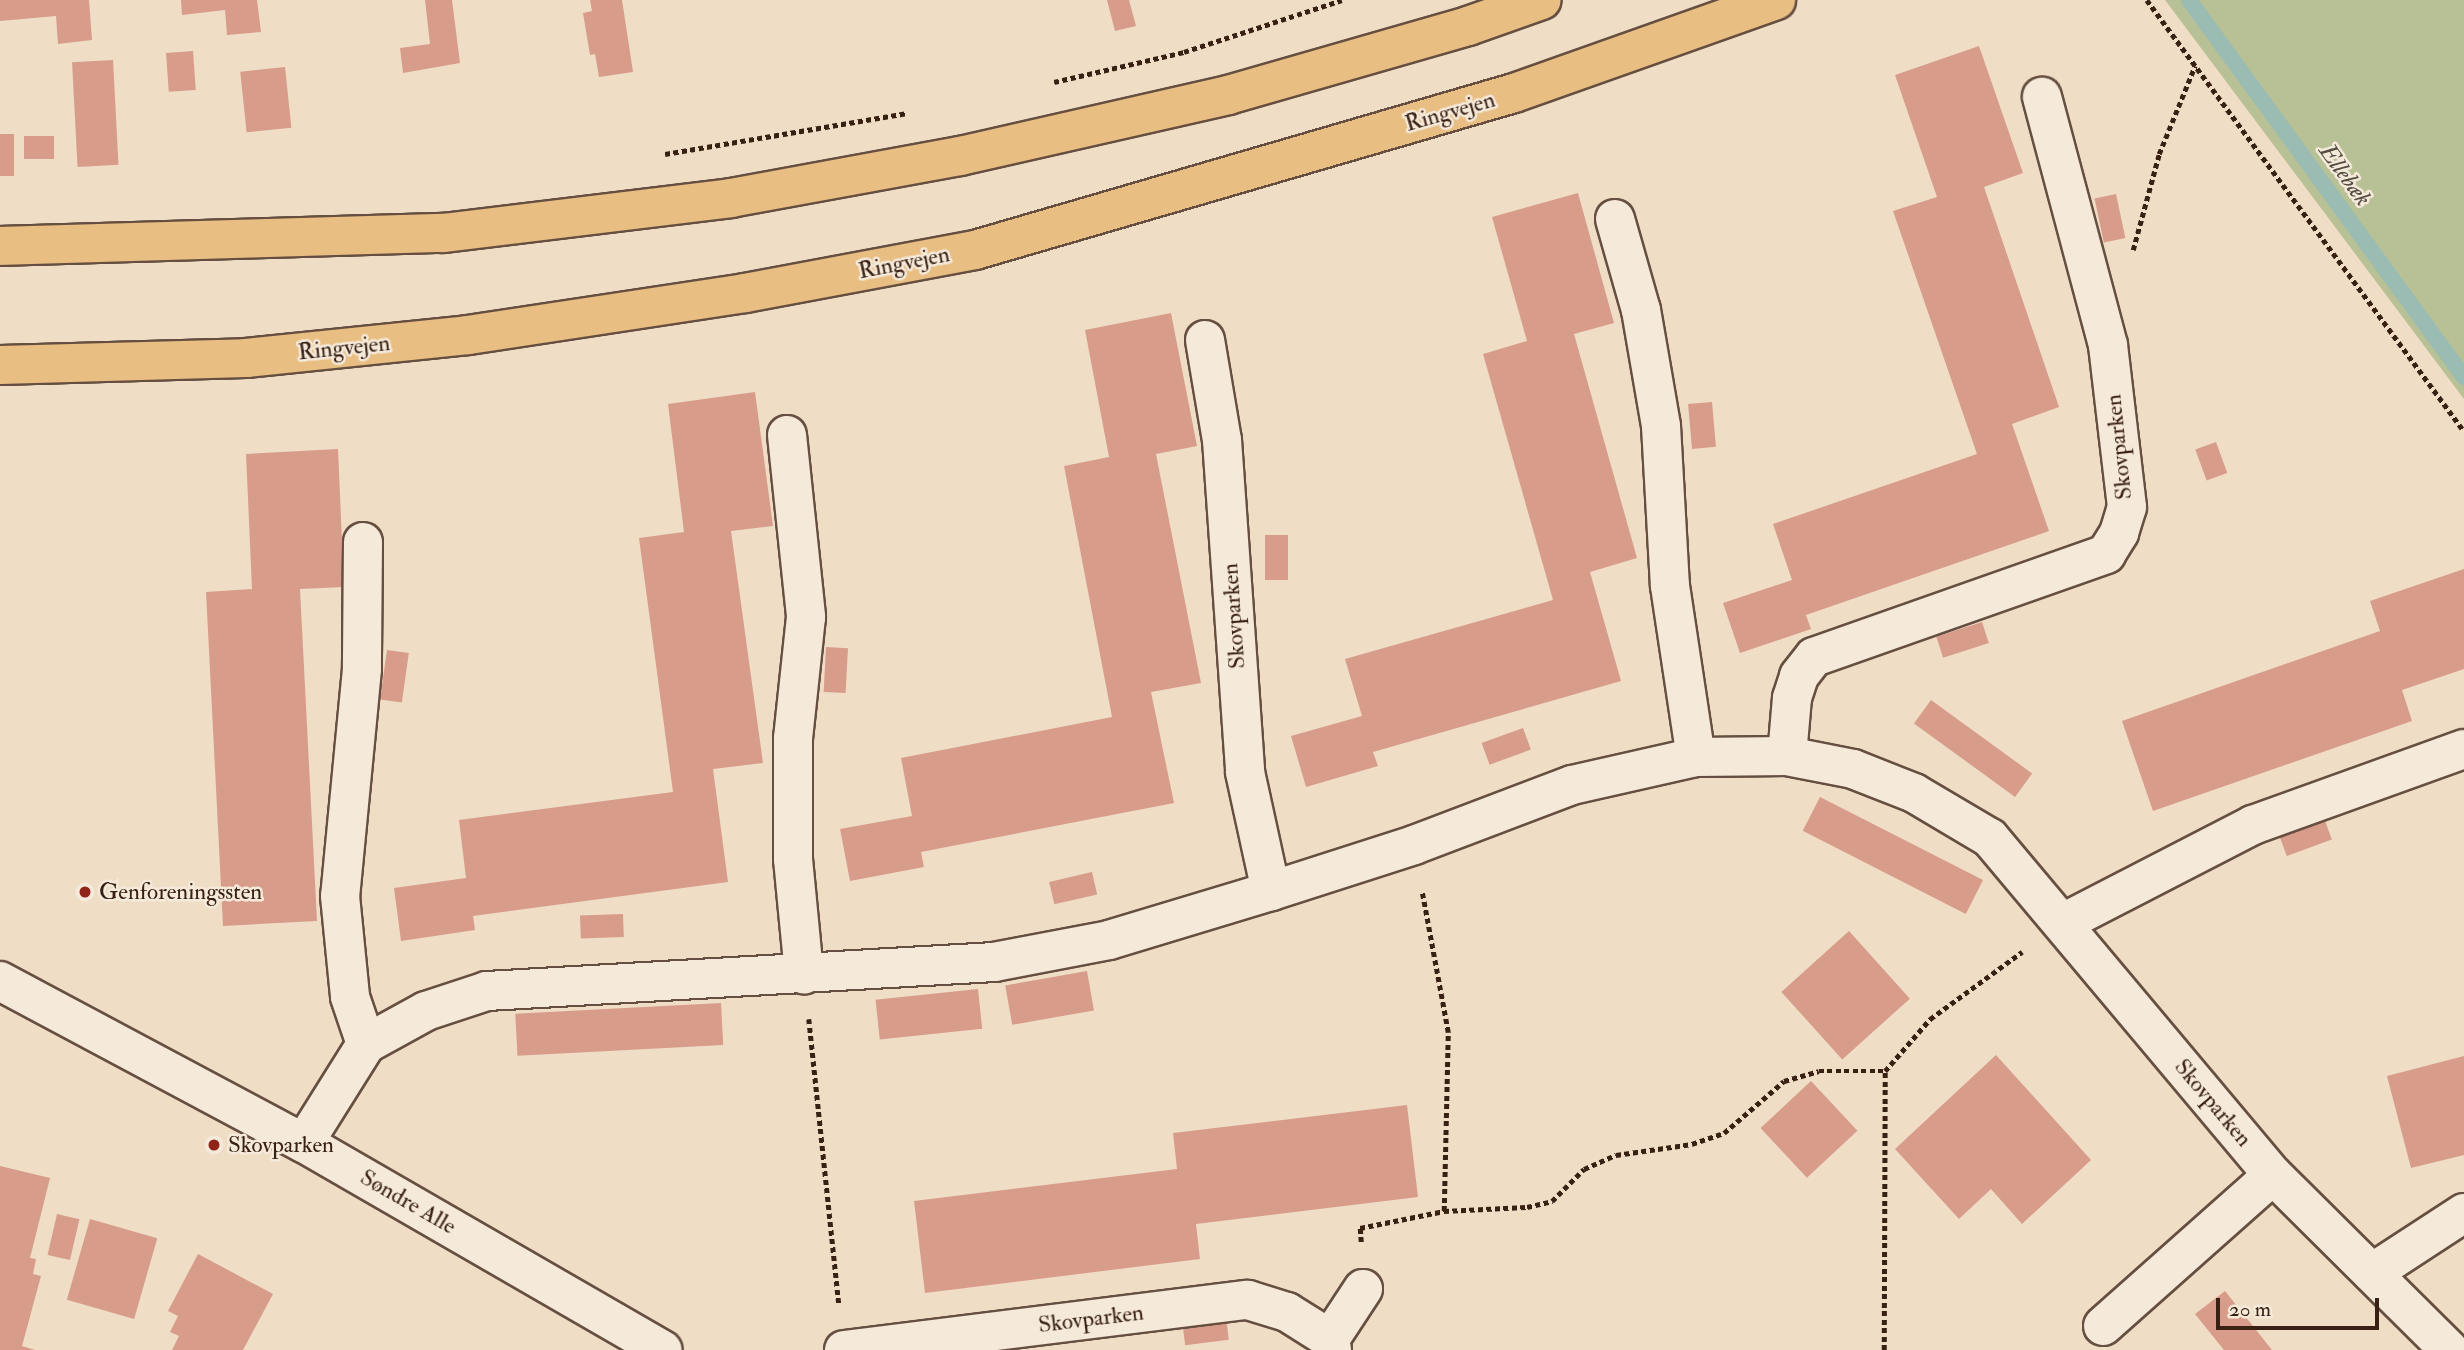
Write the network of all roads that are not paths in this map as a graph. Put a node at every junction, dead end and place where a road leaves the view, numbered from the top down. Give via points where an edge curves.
1 (1542, 0) edge
2 (1776, 0) edge
3 (2042, 97) dead end
4 (1615, 219) dead end
5 (0, 246) edge
6 (1205, 340) dead end
7 (0, 365) edge
8 (787, 435) dead end
9 (363, 542) dead end
10 (2464, 749) edge
11 (1787, 756) junction
12 (1696, 757) junction
13 (1271, 891) junction
14 (2063, 923) junction
15 (804, 974) junction
16 (0, 981) edge
17 (366, 1044) junction
18 (304, 1143) junction
19 (2273, 1175) junction
20 (2464, 1213) edge
21 (2372, 1273) junction
22 (1363, 1289) road end
23 (2103, 1326) dead end
24 (1331, 1344) edge
25 (2454, 1345) edge
26 (844, 1349) edge
27 (663, 1350) edge

1 - 5 main road via 1228,95 961,156 731,198 443,233
2 - 7 main road, Ringvejen via 1514,93 975,250 745,293 468,335 246,358
3 - 11 street, Skovparken via 2108,345 2127,507 2119,533 2106,555 1814,657 1799,676 1792,698
4 - 12 street via 1641,310 1661,426 1670,586
6 - 13 street, Skovparken via 1222,440 1245,772
8 - 15 street via 806,617 793,738 793,859
9 - 17 street via 362,668 340,896 351,997
10 - 14 street via 2253,825
11 - 12 street, Skovparken
11 - 14 street, Skovparken via 1853,769 1914,793 1990,838
12 - 13 street, Skovparken via 1572,785 1414,845
13 - 15 street, Skovparken via 1109,940 994,962
14 - 19 street, Skovparken
15 - 17 street, Skovparken via 487,991 426,1011
16 - 18 street, Søndre Alle
17 - 18 street, Skovparken
18 - 27 street, Søndre Alle
19 - 21 street, Skovparken
19 - 23 street
20 - 21 street
21 - 25 street, Skovparken
22 - 24 street, Skovparken
24 - 26 street, Skovparken via 1287,1312 1248,1300

